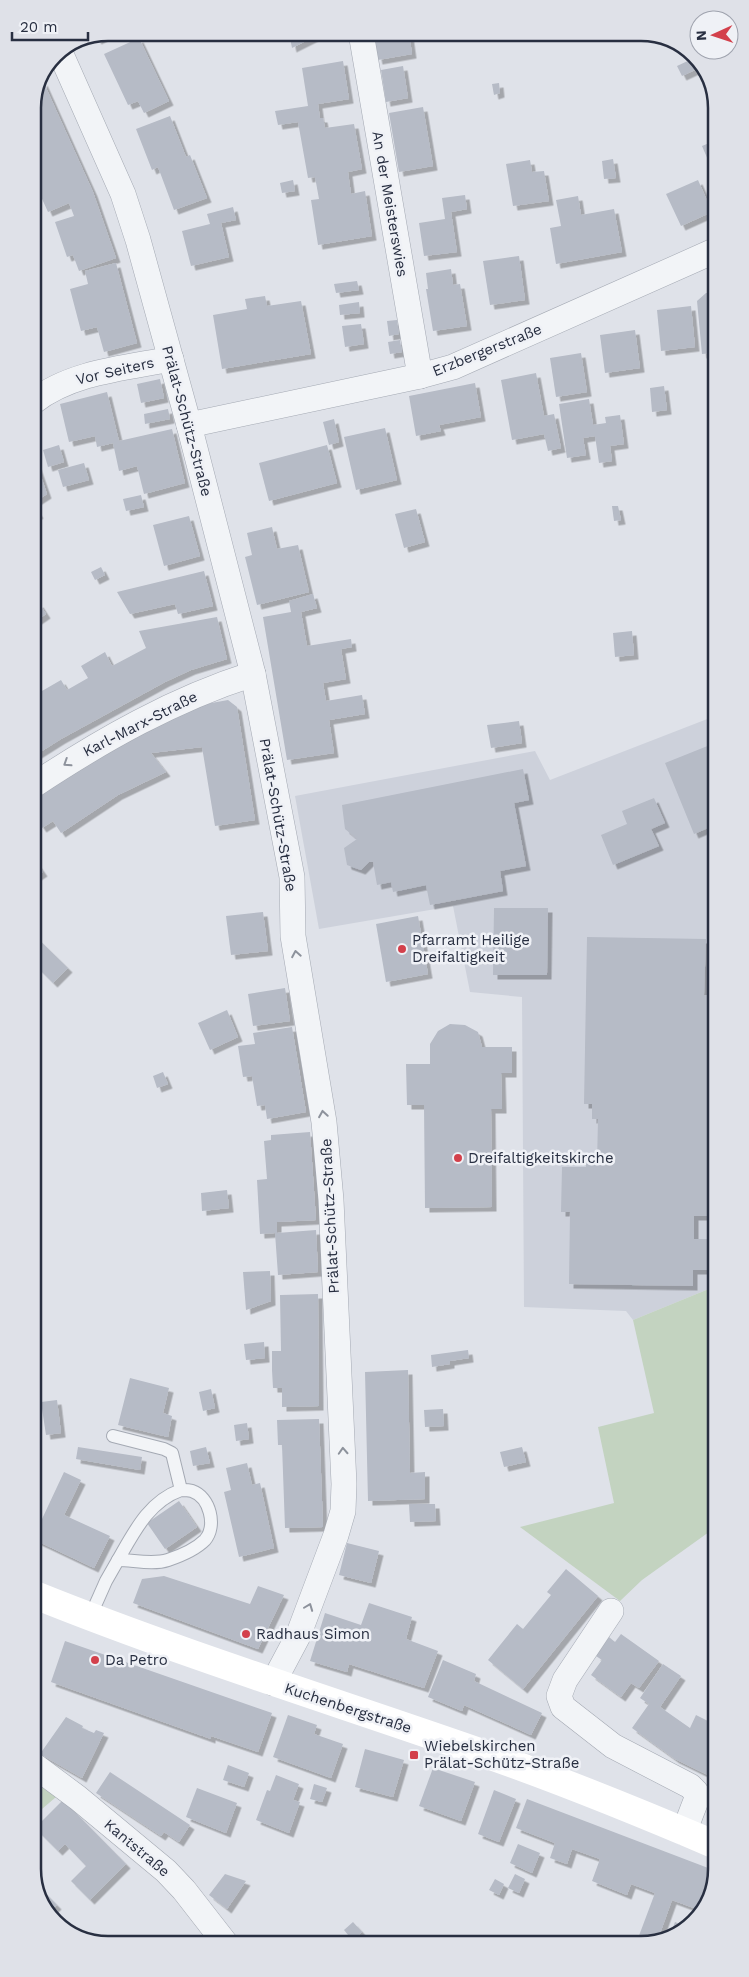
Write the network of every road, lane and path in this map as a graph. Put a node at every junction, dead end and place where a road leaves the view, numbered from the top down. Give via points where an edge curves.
1 (362, 41) edge
2 (63, 59) edge
3 (708, 254) edge
4 (171, 359) junction
5 (420, 376) junction
6 (41, 397) edge
7 (189, 425) junction
8 (253, 674) junction
9 (41, 780) edge
10 (113, 1436) dead end
11 (180, 1490) junction
12 (118, 1560) junction
13 (41, 1598) edge
14 (611, 1611) dead end
15 (90, 1617) junction
16 (273, 1683) junction
17 (41, 1770) edge
18 (684, 1832) junction
19 (708, 1842) edge
20 (220, 1936) edge

1 - 5 street, An der Meisterswies
2 - 4 street, Prälat-Schütz-Straße via 123,194
3 - 5 street, Erzbergerstraße via 453,367
4 - 6 street, Vor Seiters via 65,382
4 - 7 street, Prälat-Schütz-Straße
5 - 7 street, Erzbergerstraße
7 - 8 street, Prälat-Schütz-Straße
8 -> 9 street, Karl-Marx-Straße via 213,687 165,709 77,756
16 -> 8 street, Prälat-Schütz-Straße via 298,1636 336,1535 343,1511 344,1484 331,1200 324,1122 293,936 292,877
10 - 11 lane via 172,1454
11 - 12 lane via 155,1503
11 - 12 lane via 192,1491 203,1499 211,1514 211,1528 206,1539 166,1561
12 - 15 lane
13 - 15 main road, Kuchenbergstraße
14 - 18 street via 564,1680 559,1696 563,1707 613,1746 696,1792 697,1798
15 - 16 main road, Kuchenbergstraße
16 - 18 main road, Kuchenbergstraße via 489,1755
17 - 20 street, Kantstraße via 166,1871
18 - 19 main road, Kuchenbergstraße

